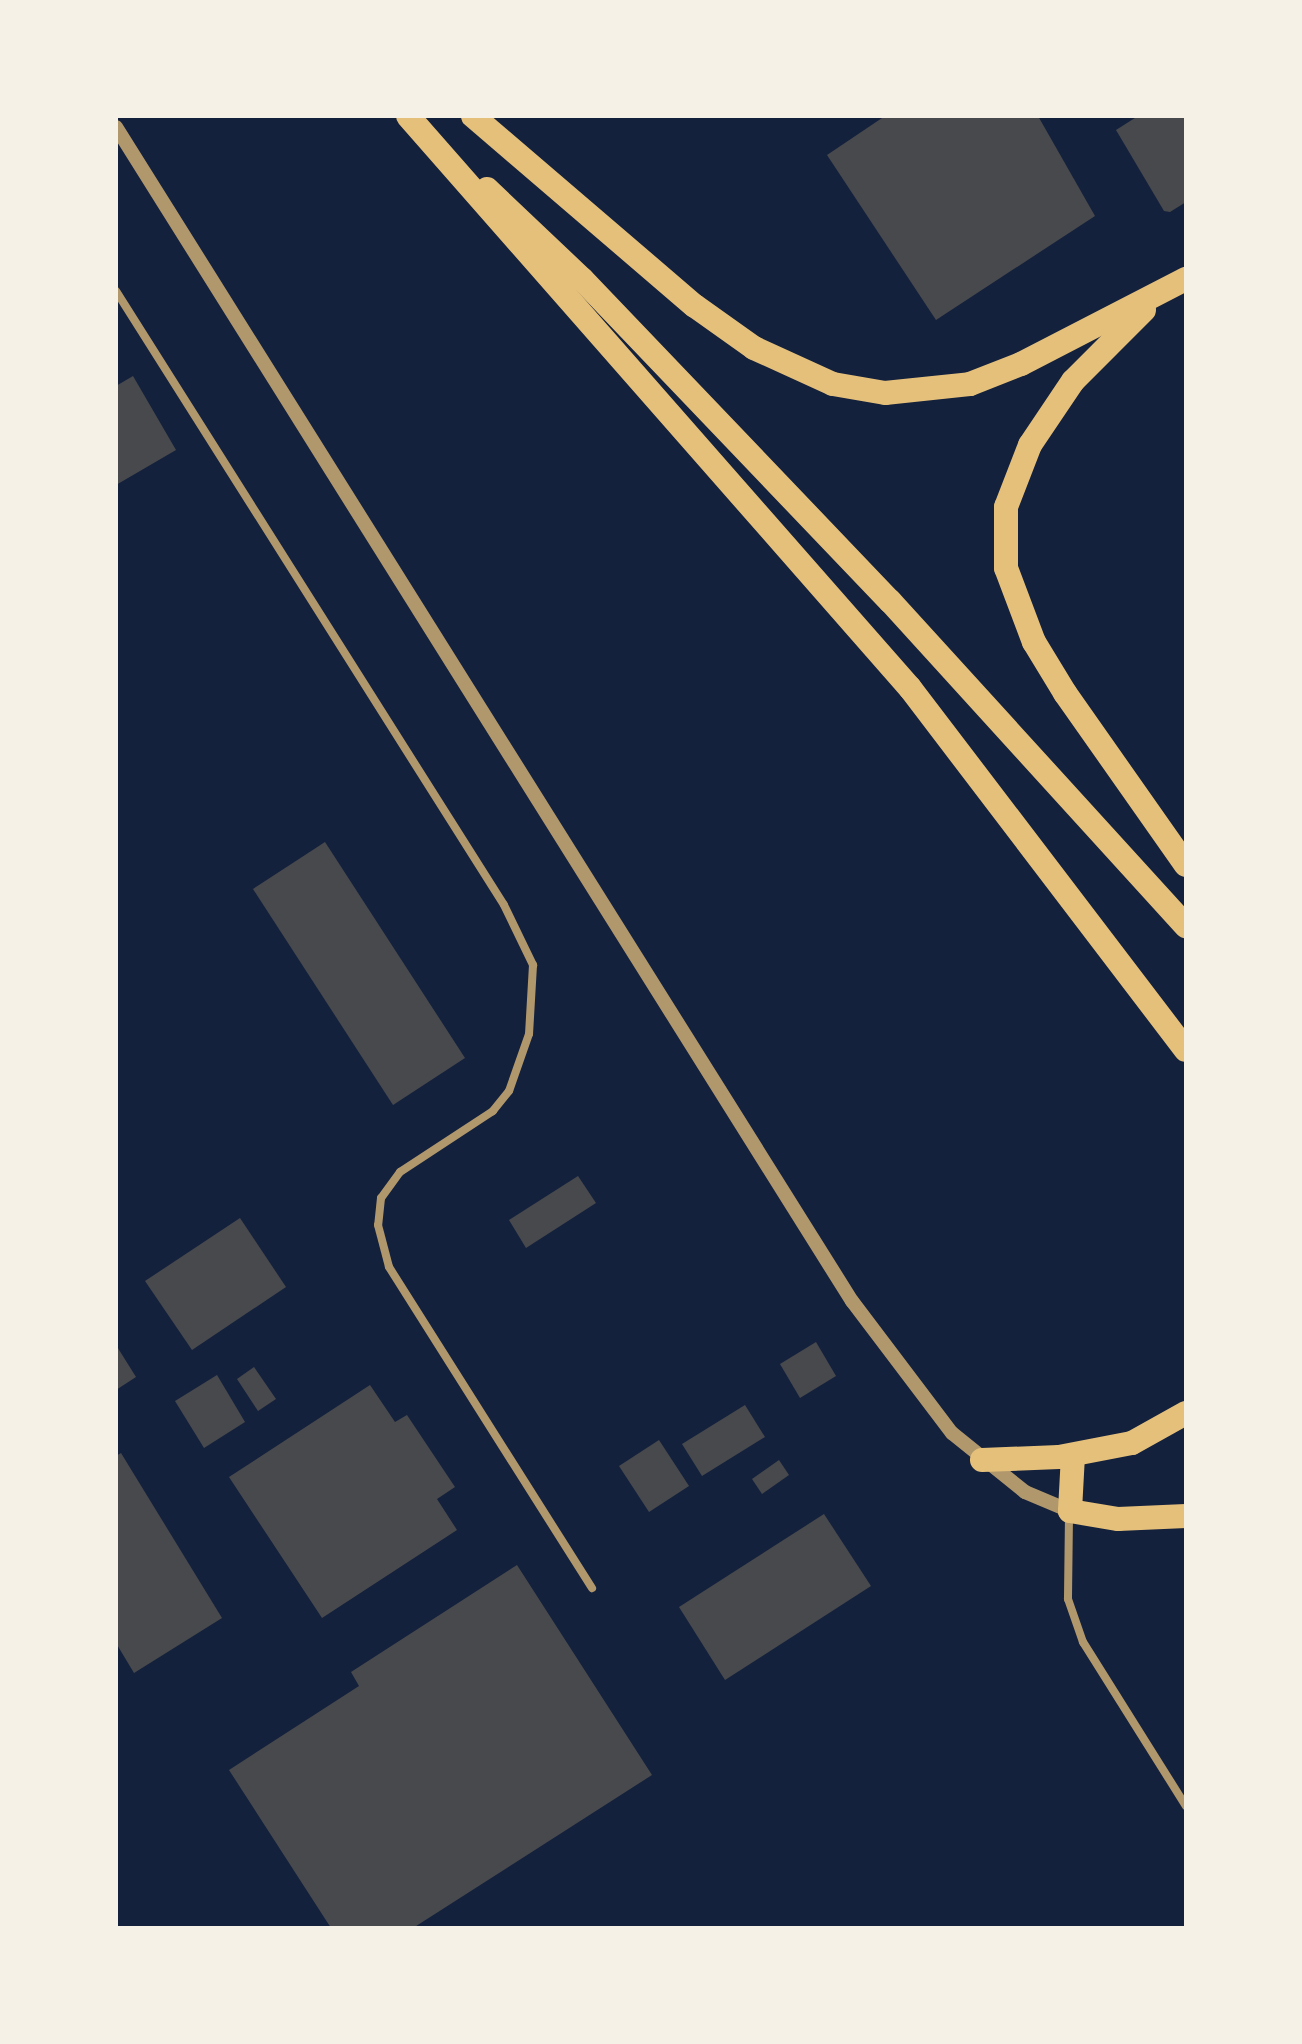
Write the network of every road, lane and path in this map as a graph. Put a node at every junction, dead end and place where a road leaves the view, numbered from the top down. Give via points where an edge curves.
1 (409, 116) edge
2 (473, 116) edge
3 (116, 127) edge
4 (1186, 279) edge
5 (116, 291) edge
6 (1157, 297) junction
7 (1186, 865) edge
8 (1186, 926) edge
9 (1186, 1050) edge
10 (1186, 1413) edge
11 (1073, 1455) junction
12 (982, 1460) junction
13 (1070, 1511) junction
14 (1186, 1516) edge
15 (592, 1588) dead end
16 (1186, 1806) edge

1 - 8 highway via 582,279 740,443
1 - 9 highway via 910,688
2 - 6 highway via 695,306 754,348 833,384 885,393 970,384
3 - 12 street via 852,1301 907,1381
4 - 6 highway
5 - 15 street via 504,905 533,965 529,1034 509,1091 493,1111 400,1172 381,1198 378,1225 389,1267
6 - 7 highway via 1073,381 1030,445 1006,507 1006,568 1034,642
10 - 11 highway via 1132,1443
11 - 12 highway
11 - 13 highway
12 - 13 street via 1025,1492
13 - 14 highway via 1118,1519
13 - 16 street via 1067,1581 1073,1617 1094,1662

